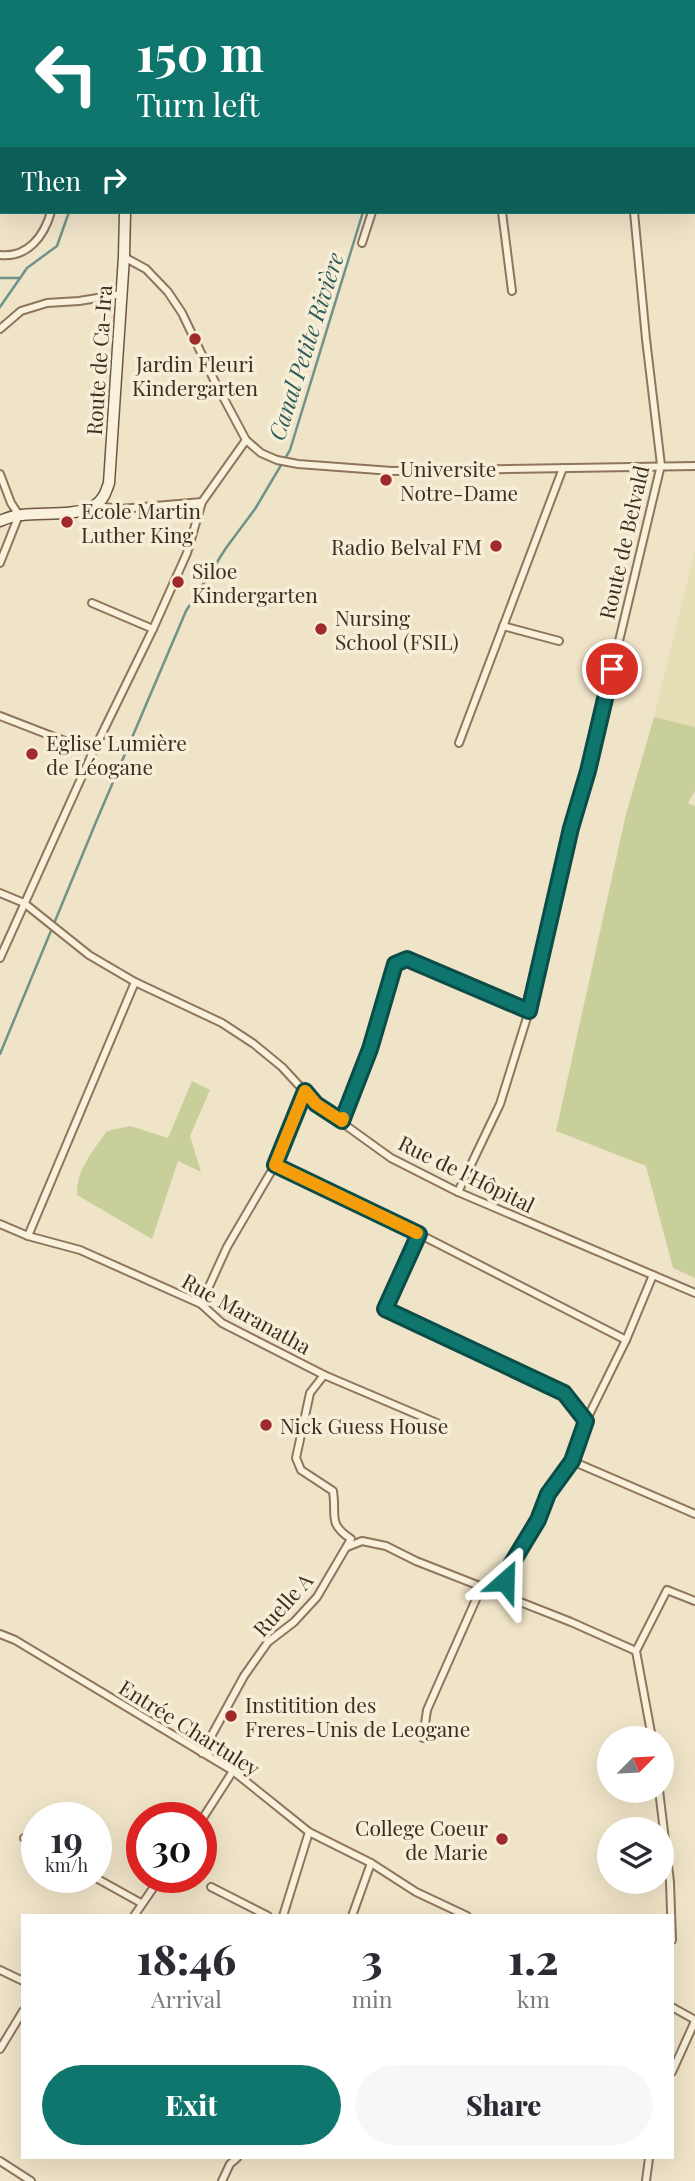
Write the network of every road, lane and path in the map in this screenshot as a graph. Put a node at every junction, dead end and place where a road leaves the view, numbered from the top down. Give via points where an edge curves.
1 (50, 214) edge
2 (125, 214) edge
3 (371, 214) edge
4 (502, 214) edge
5 (634, 214) edge
6 (362, 243) dead end
7 (0, 255) edge
8 (124, 257) junction
9 (512, 291) dead end
10 (122, 294) junction
11 (0, 329) edge
12 (246, 440) junction
13 (661, 465) junction
14 (695, 466) edge
15 (563, 468) junction
16 (0, 474) edge
17 (202, 502) junction
18 (94, 506) junction
19 (19, 515) junction
20 (0, 521) edge
21 (0, 562) edge
22 (92, 603) dead end
23 (503, 626) junction
24 (153, 629) junction
25 (559, 641) dead end
26 (0, 716) edge
27 (459, 743) dead end
28 (93, 752) junction
29 (0, 893) edge
30 (24, 903) junction
31 (0, 958) edge
32 (135, 982) junction
33 (529, 1011) junction
34 (305, 1091) junction
35 (342, 1121) junction
36 (275, 1165) junction
37 (458, 1192) junction
38 (0, 1224) edge
39 (419, 1234) junction
40 (28, 1236) junction
41 (653, 1275) junction
42 (695, 1293) edge
43 (201, 1304) junction
44 (626, 1340) junction
45 (324, 1375) junction
46 (586, 1421) junction
47 (437, 1423) dead end
48 (572, 1461) junction
49 (695, 1514) edge
50 (347, 1547) junction
51 (481, 1588) junction
52 (501, 1595) junction
53 (695, 1601) edge
54 (0, 1634) edge
55 (636, 1651) junction
56 (650, 1726) edge
57 (424, 1738) dead end
58 (202, 1753) junction
59 (233, 1771) junction
60 (213, 1802) edge
61 (661, 1803) edge
62 (309, 1832) junction
63 (371, 1863) junction
64 (112, 1887) edge
65 (217, 1890) edge
66 (149, 1893) edge
67 (141, 1903) junction
68 (135, 1914) edge
69 (264, 1914) edge
70 (284, 1914) edge
71 (353, 1914) edge
72 (463, 1914) edge
73 (671, 1914) edge
74 (0, 1970) edge
75 (21, 1979) edge
76 (674, 2008) edge
77 (21, 2014) edge
78 (695, 2020) edge
79 (0, 2049) edge
80 (674, 2067) edge
81 (236, 2159) edge
82 (649, 2159) edge
83 (0, 2161) edge
84 (31, 2181) edge
85 (222, 2181) edge
86 (646, 2181) edge

1 - 7 street via 46,231 30,248 15,256
2 - 8 street, Route de Ca-Ira
3 - 6 street
4 - 9 street
5 - 13 street, Route de Belvald
8 - 10 street, Route de Ca-Ira
8 - 12 street via 156,278 182,313
10 - 11 street via 47,303 21,311
10 - 18 street, Route de Ca-Ira via 108,483 106,494
12 - 15 street via 261,453 298,464 392,471
12 - 17 street
13 - 14 street
13 - 15 street
13 - 33 street, Route de Belvald
15 - 23 street
16 - 19 street
17 - 18 street via 120,509
17 - 24 street via 187,553
18 - 19 street
19 - 20 street
19 - 21 street
22 - 24 street
23 - 25 street
23 - 27 street
24 - 28 street
26 - 28 street
28 - 30 street
29 - 30 street, Rue de l'Hôpital
30 - 31 street
30 - 32 street, Rue de l'Hôpital via 89,956
32 - 34 street, Rue de l'Hôpital via 222,1023 254,1044
32 - 40 street
33 - 35 street via 407,959 395,964 370,1049
33 - 37 street, Route de Belvald via 500,1104
34 - 35 street, Rue de l'Hôpital
34 - 36 street
35 - 37 street, Rue de l'Hôpital via 391,1158
36 - 39 street
36 - 43 street via 227,1247
37 - 41 street, Rue de l'Hôpital
38 - 40 street, Rue Maranatha
39 - 44 street
39 - 46 street via 385,1309 564,1393
40 - 43 street, Rue Maranatha via 80,1250
41 - 42 street, Rue de l'Hôpital
41 - 44 street
43 - 45 street, Rue Maranatha via 222,1323
44 - 46 street
45 - 47 street, Rue Maranatha
45 - 50 street via 310,1393 296,1458 302,1470 333,1491 334,1524 351,1539
46 - 48 street
48 - 49 street
48 - 52 street via 548,1494 509,1568
50 - 51 street via 362,1541 386,1546
50 - 58 street, Ruelle A via 317,1597 268,1643 244,1675
51 - 52 street
51 - 57 street via 427,1710
52 - 55 street
53 - 55 street via 667,1590
54 - 58 street, Entrée Chartuley
55 - 56 street
58 - 59 street, Entrée Chartuley
59 - 60 street
59 - 62 street, Entrée Chartuley
61 - 73 street
62 - 63 street, Entrée Chartuley
62 - 70 street
63 - 71 street
63 - 72 street, Entrée Chartuley
64 - 67 street
65 - 69 street
66 - 67 street
67 - 68 street
74 - 75 street
76 - 78 street
77 - 79 street
78 - 80 street
81 - 85 street
82 - 86 street
83 - 84 street

